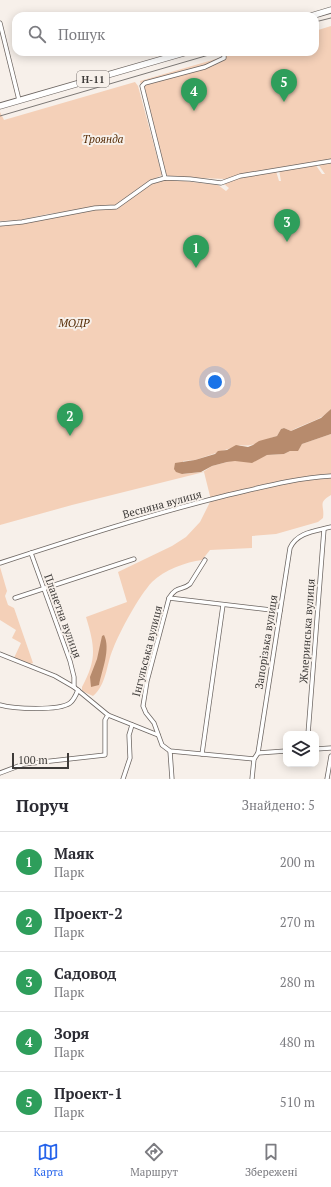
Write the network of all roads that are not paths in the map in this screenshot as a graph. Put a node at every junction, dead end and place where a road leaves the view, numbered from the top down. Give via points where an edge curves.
1 (331, 10) edge
2 (319, 14) edge
3 (0, 23) edge
4 (173, 56) edge
5 (224, 56) edge
6 (20, 100) junction
7 (0, 106) edge
8 (331, 161) edge
9 (165, 178) junction
10 (0, 224) edge
11 (331, 476) edge
12 (331, 527) edge
13 (324, 529) junction
14 (31, 553) junction
15 (134, 559) dead end
16 (205, 560) dead end
17 (0, 563) edge
18 (44, 589) junction
19 (15, 598) dead end
20 (169, 598) junction
21 (223, 605) junction
22 (280, 612) junction
23 (0, 654) edge
24 (76, 688) junction
25 (0, 705) edge
26 (108, 715) junction
27 (132, 725) junction
28 (308, 731) edge
29 (158, 735) junction
30 (331, 748) edge
31 (319, 749) edge
32 (170, 751) junction
33 (283, 751) edge
34 (258, 753) junction
35 (202, 754) junction
36 (331, 756) edge
37 (254, 759) junction
38 (0, 773) edge
39 (122, 779) edge
40 (172, 779) edge
41 (252, 779) edge
42 (327, 779) edge

1 - 2 main road
3 - 6 street
4 - 6 main road, Н-11
5 - 9 street via 205,67 144,83 142,86
6 - 7 main road, Н-11
8 - 9 street via 240,176 221,183
9 - 10 street via 151,182 116,208 95,208
11 - 14 street, Весняна вулиця via 292,480 211,500 113,526
12 - 13 street
13 - 22 street, Запорізька вулиця via 302,535 293,542
13 - 28 street, Жмеринська вулиця
14 - 17 street, Весняна вулиця
14 - 18 street, Планетна вулиця
15 - 18 street
16 - 20 street, Інгульська вулиця via 190,584 178,588
18 - 19 street
18 - 24 street, Планетна вулиця via 70,661
20 - 21 street
20 - 29 street, Інгульська вулиця via 143,703
21 - 22 street
21 - 35 street
22 - 34 street, Запорізька вулиця
23 - 24 street
24 - 25 street via 73,700 66,705 22,709
24 - 26 street
26 - 27 street
26 - 38 street via 105,720 105,755 24,764
27 - 29 street
27 - 39 street via 129,735 130,758
29 - 32 street, Інгульська вулиця via 162,745
30 - 31 street
32 - 35 street
32 - 40 street
33 - 34 street
34 - 37 street, Запорізька вулиця
35 - 37 street
36 - 42 street
37 - 41 street, Запорізька вулиця

